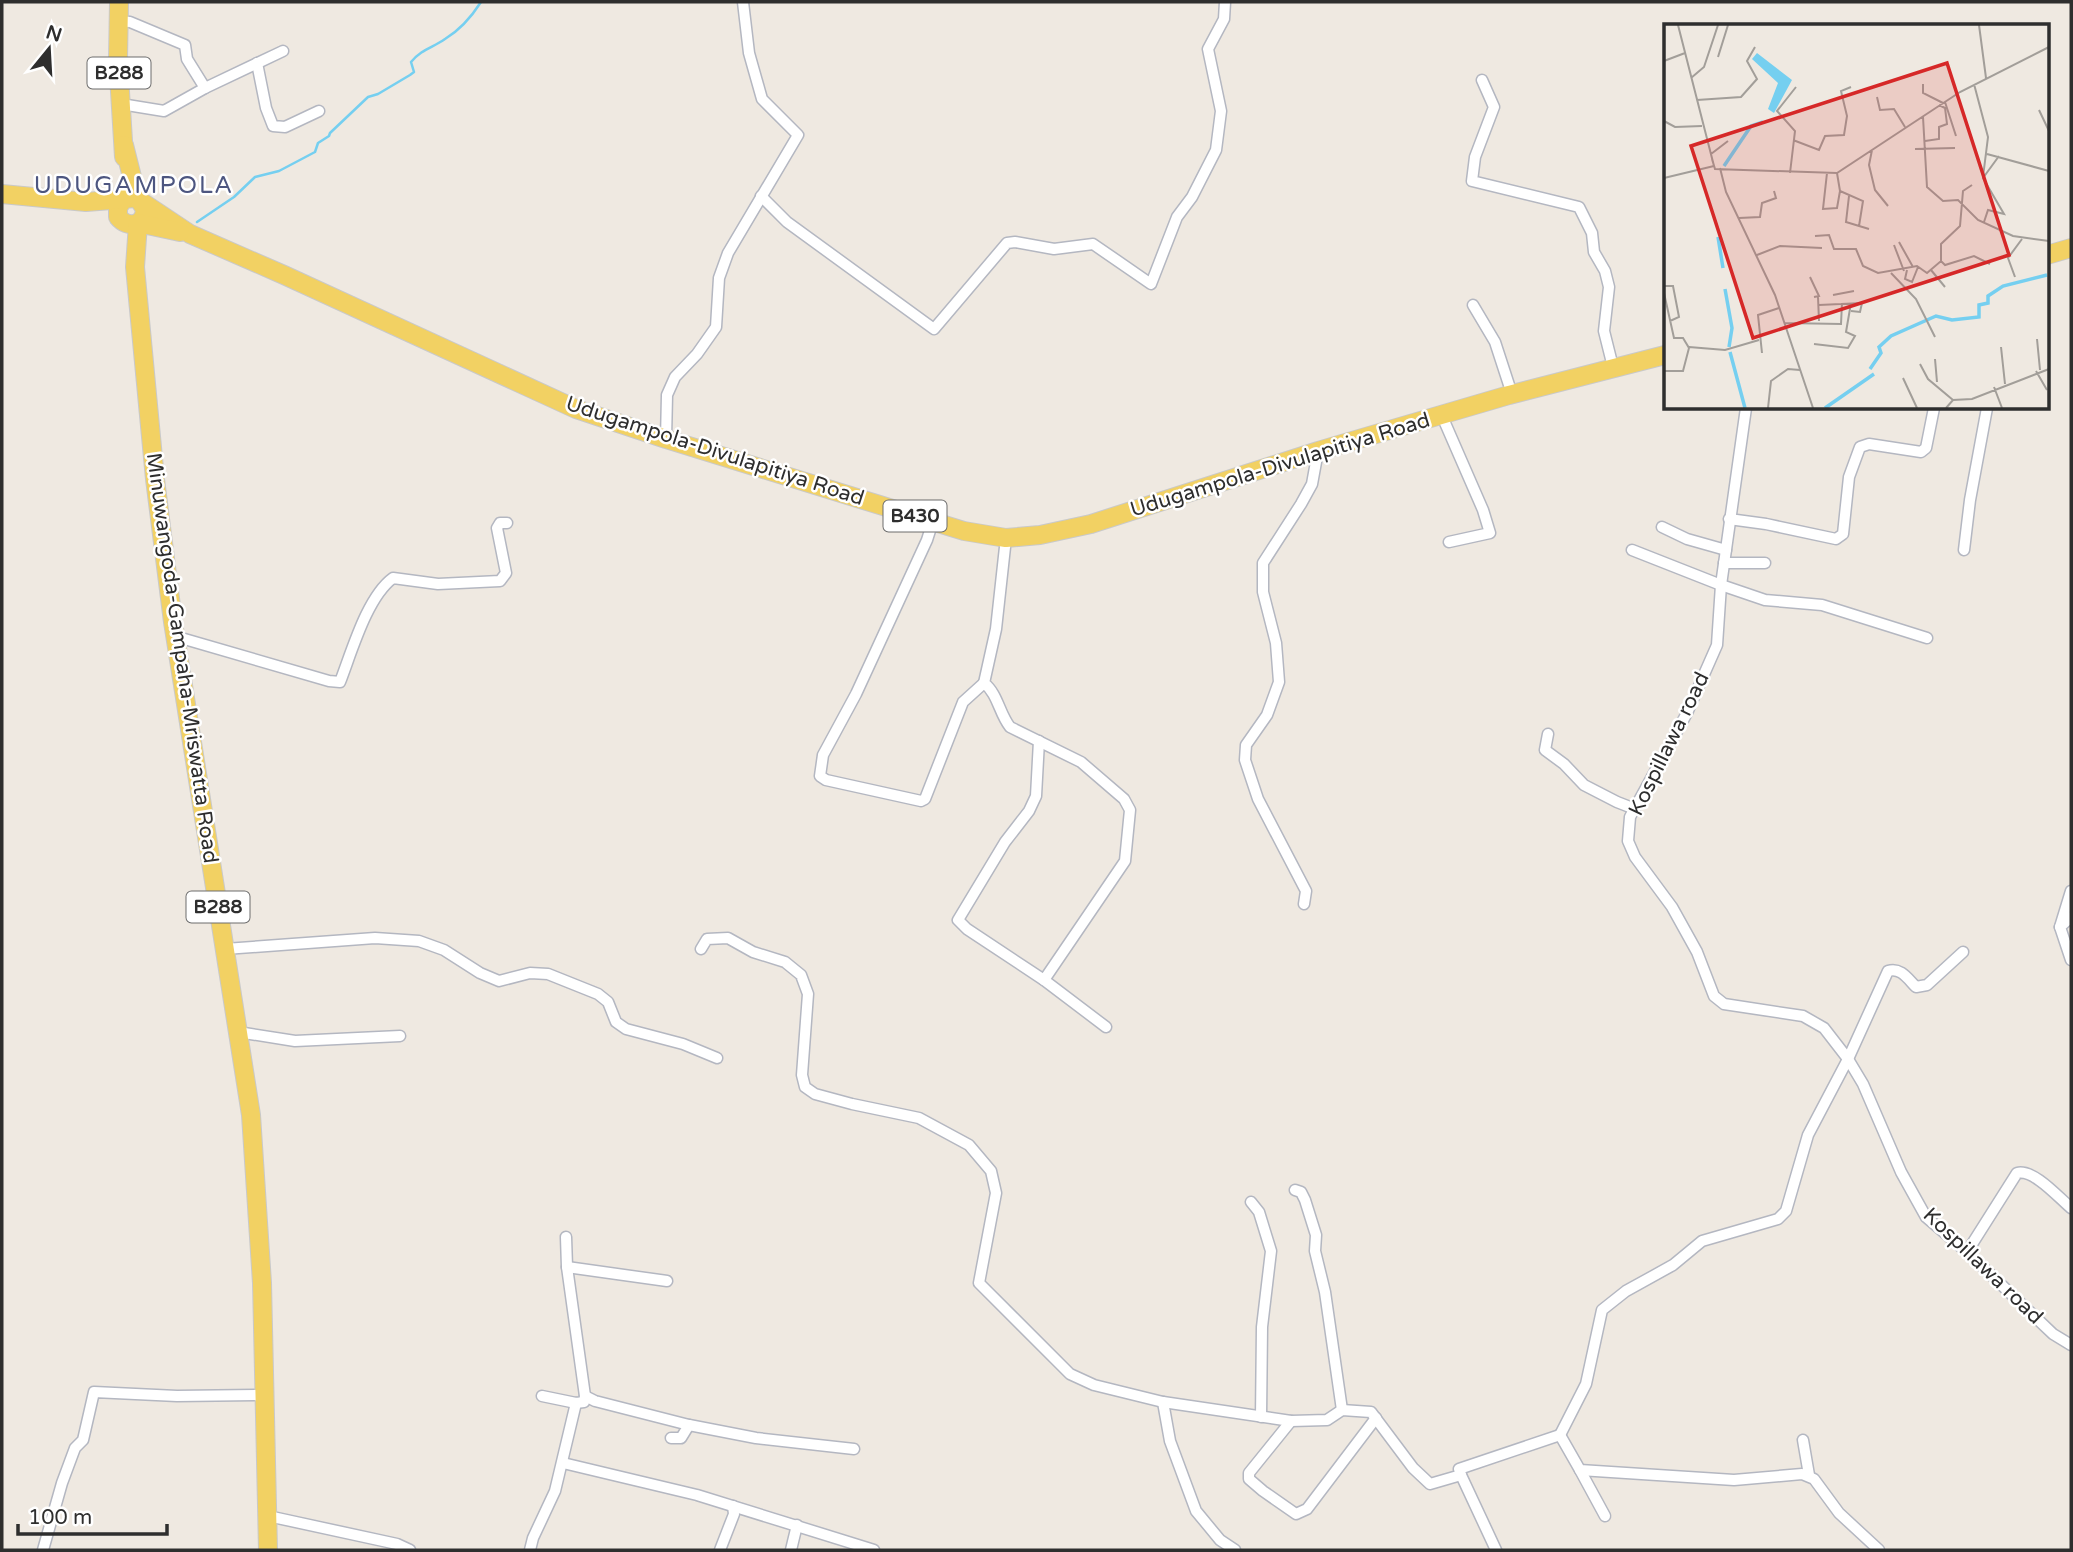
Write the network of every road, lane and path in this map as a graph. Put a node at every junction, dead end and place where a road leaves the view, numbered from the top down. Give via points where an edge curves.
1 (119, 2) edge
2 (743, 2) edge
3 (1225, 2) edge
4 (118, 21) junction
5 (283, 51) dead end
6 (257, 63) junction
7 (1482, 80) dead end
8 (205, 88) junction
9 (121, 104) junction
10 (318, 111) dead end
11 (2, 194) edge
12 (761, 196) junction
13 (131, 200) junction
14 (86, 202) junction
15 (129, 222) junction
16 (190, 234) junction
17 (2071, 248) edge
18 (2048, 255) edge
19 (1473, 305) dead end
20 (1664, 355) edge
21 (1613, 367) junction
22 (1509, 395) junction
23 (1746, 410) edge
24 (1934, 410) edge
25 (1987, 410) edge
26 (1443, 416) junction
27 (666, 439) junction
28 (1318, 451) junction
29 (1729, 519) junction
30 (933, 522) junction
31 (507, 523) dead end
32 (1662, 527) dead end
33 (1006, 538) junction
34 (1449, 542) dead end
35 (1632, 550) dead end
36 (1726, 550) junction
37 (1964, 550) dead end
38 (1724, 563) junction
39 (1765, 563) dead end
40 (1721, 585) junction
41 (175, 635) junction
42 (1927, 638) dead end
43 (984, 683) junction
44 (1548, 734) dead end
45 (1039, 741) junction
46 (1635, 809) junction
47 (2071, 891) edge
48 (1304, 904) dead end
49 (2071, 918) edge
50 (2060, 927) junction
51 (225, 948) junction
52 (701, 949) dead end
53 (1963, 952) dead end
54 (2071, 960) edge
55 (1044, 980) junction
56 (1106, 1027) dead end
57 (238, 1032) junction
58 (400, 1036) dead end
59 (717, 1058) dead end
60 (1848, 1059) junction
61 (1295, 1190) dead end
62 (1251, 1202) dead end
63 (2071, 1208) edge
64 (566, 1237) dead end
65 (1967, 1252) junction
66 (568, 1267) junction
67 (667, 1281) dead end
68 (2071, 1345) edge
69 (265, 1395) junction
70 (542, 1396) dead end
71 (581, 1400) junction
72 (1163, 1402) junction
73 (1342, 1410) junction
74 (1261, 1417) junction
75 (1377, 1418) junction
76 (1291, 1421) junction
77 (689, 1425) junction
78 (1560, 1435) junction
79 (671, 1438) dead end
80 (1803, 1440) dead end
81 (854, 1449) dead end
82 (563, 1463) junction
83 (1580, 1470) junction
84 (1461, 1475) junction
85 (1809, 1475) junction
86 (733, 1506) junction
87 (268, 1516) junction
88 (1605, 1516) dead end
89 (797, 1525) junction
90 (1492, 1548) edge
91 (43, 1550) edge
92 (268, 1550) edge
93 (410, 1550) edge
94 (530, 1550) edge
95 (720, 1550) edge
96 (791, 1550) edge
97 (874, 1550) edge
98 (1234, 1550) edge
99 (1879, 1550) edge

1 - 4 main road, B288
2 - 12 street via 749,53 762,99 798,135
3 - 12 street via 1224,19 1208,49 1221,111 1216,150 1177,218 1150,284 1093,244 1055,249 1007,243 934,329 788,222
4 - 8 street via 185,45 187,59
4 - 9 main road, B288
5 - 6 street
6 - 8 street
6 - 10 street via 273,126 285,127
7 - 21 street via 1494,107 1475,157 1472,181 1579,207 1609,287 1604,331
8 - 9 street via 164,111
9 - 13 main road, B288
11 - 14 main road
12 - 27 street via 719,278 716,327 675,377 667,395
13 - 14 main road
13 - 15 main road, Minuwangoda-Gampaha-Mriswatta Road via 143,204 144,215
13 - 16 main road, Udugampola-Divulapitiya Road / B430
14 - 15 main road, Udugampola-Divulapitiya Road
15 - 16 main road, Udugampola-Divulapitiya Road / B430
15 - 41 main road, Minuwangoda-Gampaha-Mriswatta Road / B288
16 - 27 main road, Udugampola-Divulapitiya Road / B430 via 576,408
17 - 18 main road
19 - 22 street via 1495,342
20 - 21 main road, Udugampola-Divulapitiya Road / B430
21 - 22 main road, Udugampola-Divulapitiya Road / B430
22 - 26 main road, Udugampola-Divulapitiya Road / B430
23 - 29 street, Kospillawa road
24 - 29 street via 1922,452 1869,444 1860,447 1849,477 1843,534 1836,539
25 - 37 street
26 - 28 main road, Udugampola-Divulapitiya Road / B430
26 - 34 street via 1490,533
27 - 30 main road, Udugampola-Divulapitiya Road / B430
28 - 33 main road, Udugampola-Divulapitiya Road / B430 via 1091,524
28 - 48 street via 1312,484 1263,563 1263,592 1276,643 1279,682 1267,715 1246,745 1245,760 1258,799 1306,891
29 - 36 street, Kospillawa road
30 - 33 main road, Udugampola-Divulapitiya Road / B430
30 - 43 street via 856,694 823,755 820,776 925,799 963,702
31 - 41 street via 497,528 506,573 500,581 438,584 393,578 383,585 371,603 340,681
32 - 36 street
33 - 43 street via 996,629
35 - 40 street
36 - 38 street, Kospillawa road
38 - 39 street
38 - 40 street, Kospillawa road
40 - 42 street via 1765,600 1822,605
40 - 46 street, Kospillawa road via 1717,645 1687,713
41 - 51 main road, Minuwangoda-Gampaha-Mriswatta Road / B288
43 - 45 street via 1010,727
44 - 46 street via 1545,750 1584,785
45 - 55 street via 1036,796 958,920
45 - 55 street via 1081,762 1124,799 1130,810 1125,861
46 - 60 street, Kospillawa road via 1628,841 1697,952 1714,996 1724,1004 1804,1016 1824,1028
47 - 50 street
49 - 50 street
50 - 54 street
51 - 57 main road, Minuwangoda-Gampaha-Mriswatta Road / B288
51 - 59 street via 375,937 419,942 444,950 499,981 530,973 548,974 597,994 626,1029
52 - 72 street via 707,939 728,938 785,962 801,975 808,994 804,1087 815,1094 919,1118 969,1145 991,1171 996,1193 979,1283 1070,1374 1094,1385
53 - 60 street via 1921,988 1901,971 1888,971
55 - 56 street
57 - 58 street via 295,1041
57 - 69 main road, Minuwangoda-Gampaha-Mriswatta Road / B288 via 251,1115
60 - 65 street, Kospillawa road via 1926,1217
60 - 78 street via 1808,1135 1786,1211 1768,1223 1702,1241 1602,1310 1586,1384
61 - 73 street via 1301,1192 1316,1235
62 - 74 street via 1272,1251 1262,1327
63 - 65 street via 2033,1175 2017,1173
64 - 66 street
65 - 68 street, Kospillawa road via 2053,1334
66 - 67 street
66 - 71 street
69 - 87 main road, Minuwangoda-Gampaha-Mriswatta Road / B288
69 - 91 street via 94,1392 83,1440 75,1448 62,1483
70 - 71 street
71 - 77 street
71 - 82 street
72 - 74 street
72 - 98 street via 1170,1441 1196,1511
73 - 75 street via 1371,1412
73 - 76 street via 1327,1420
74 - 76 street
75 - 76 street via 1307,1509 1296,1514 1249,1479 1249,1473
75 - 84 street via 1430,1484
77 - 79 street via 681,1438
77 - 81 street
78 - 83 street
78 - 84 street via 1459,1469
80 - 85 street
82 - 86 street
82 - 94 street
83 - 85 street via 1734,1480
83 - 88 street
84 - 90 street
85 - 99 street via 1851,1526
86 - 89 street
86 - 95 street
87 - 92 main road, Minuwangoda-Gampaha-Mriswatta Road / B288
87 - 93 street
89 - 96 street
89 - 97 street

